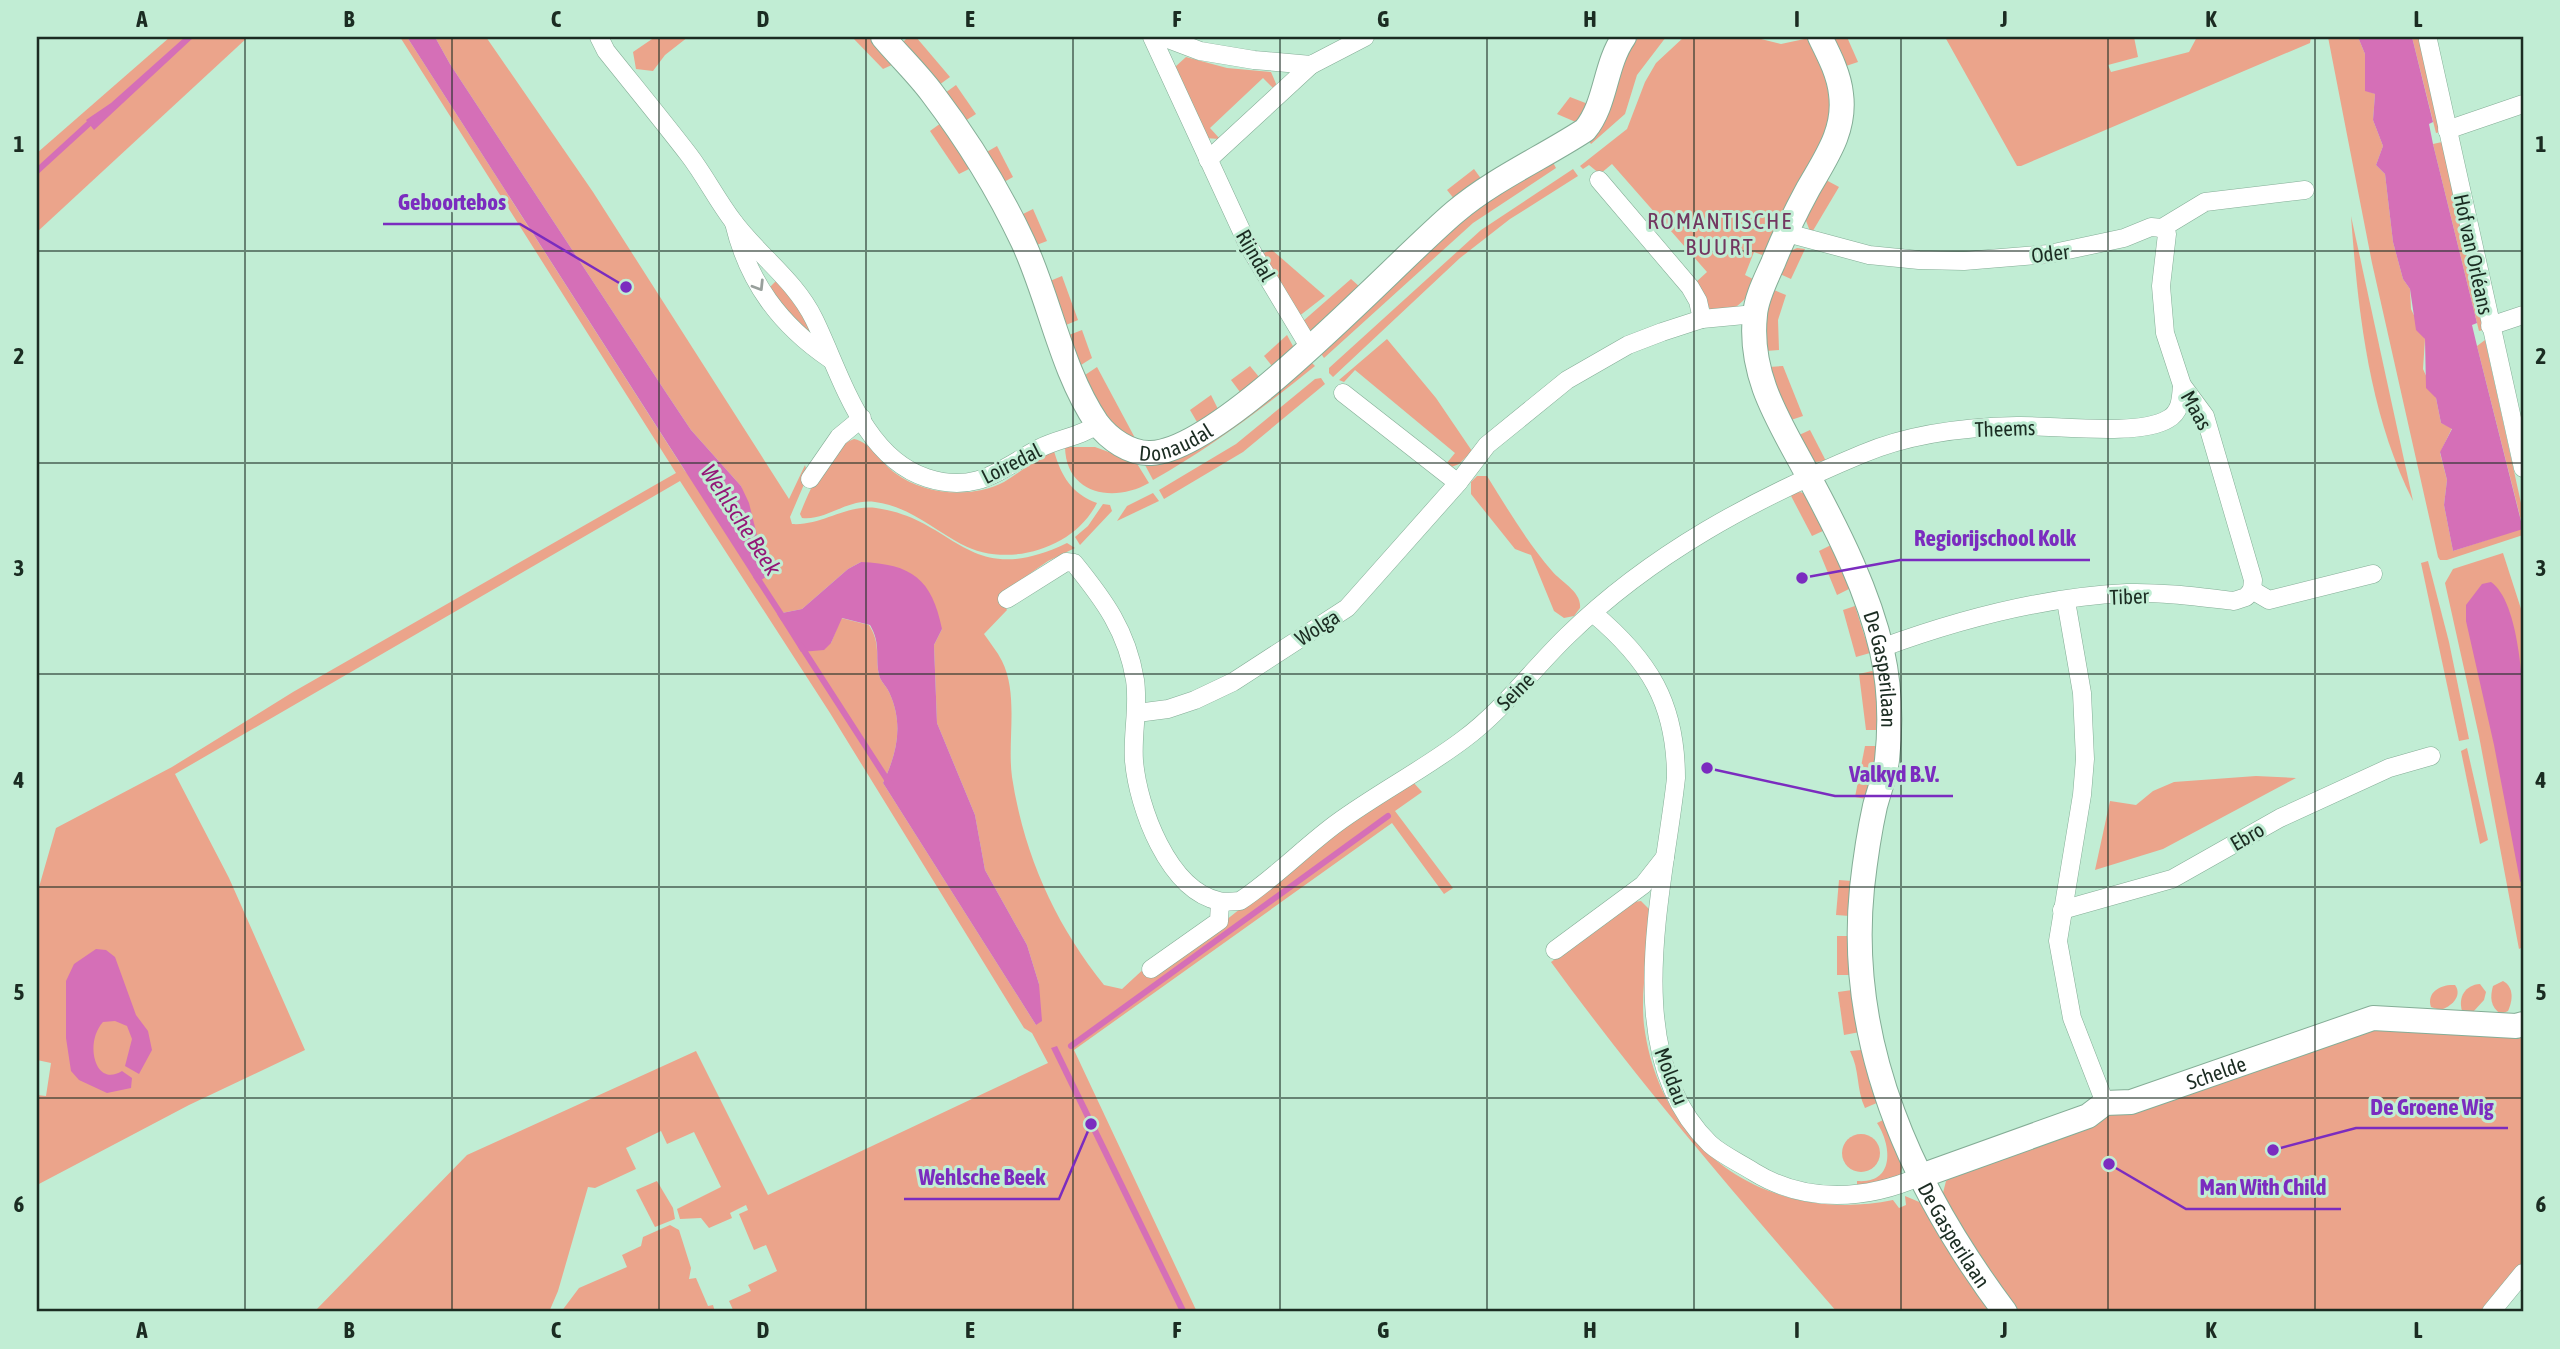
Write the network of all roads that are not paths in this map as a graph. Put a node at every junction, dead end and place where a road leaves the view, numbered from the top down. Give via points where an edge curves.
1 (599, 37) edge
2 (884, 37) edge
3 (1152, 37) edge
4 (1163, 37) edge
5 (1365, 37) edge
6 (1624, 37) edge
7 (1820, 37) edge
8 (2428, 40) dead end
9 (1311, 65) junction
10 (2523, 104) edge
11 (2446, 130) junction
12 (1208, 160) junction
13 (1599, 180) dead end
14 (2305, 190) dead end
15 (734, 223) junction
16 (2162, 228) junction
17 (1787, 233) junction
18 (1755, 314) junction
19 (2523, 316) edge
20 (1702, 319) junction
21 (2490, 326) junction
22 (1310, 348) junction
23 (831, 359) junction
24 (2182, 385) junction
25 (1343, 393) dead end
26 (2206, 416) junction
27 (862, 418) junction
28 (2168, 419) junction
29 (1098, 425) junction
30 (2523, 468) edge
31 (1810, 478) junction
32 (810, 479) dead end
33 (1458, 482) junction
34 (2373, 574) dead end
35 (2252, 590) junction
36 (1007, 599) dead end
37 (2066, 601) junction
38 (1594, 613) junction
39 (1881, 648) junction
40 (1137, 713) junction
41 (2431, 755) dead end
42 (1665, 857) junction
43 (1220, 902) junction
44 (2062, 910) junction
45 (1555, 950) dead end
46 (1151, 969) dead end
47 (2523, 1024) edge
48 (2105, 1103) junction
49 (1921, 1176) junction
50 (2523, 1275) edge
51 (2005, 1312) edge
52 (2491, 1312) edge

1 - 15 street, Loiredal
2 - 29 street, Donaudal via 953,121 990,180 1023,242
3 - 12 street, Rijndal
4 - 9 street via 1200,51
5 - 9 street
6 - 22 street, Donaudal via 1595,118 1585,130 1458,209
7 - 17 street, De Gasperilaan via 1838,79 1842,113 1837,138
8 - 11 street, Hof van Orléans
9 - 12 street
10 - 11 street
11 - 21 street, Hof van Orléans
12 - 22 street, Rijndal via 1248,245
13 - 20 street via 1689,287
14 - 16 street, Oder via 2205,202
15 - 23 street, Loiredal via 780,270 813,316
15 -> 23 street, Loiredal via 742,258 773,308 805,342
16 - 17 street, Oder via 2151,226 2124,238 2049,254 1964,261 1869,255
16 - 24 street, Maas via 2167,234 2161,286 2163,319
17 - 18 street, De Gasperilaan
18 - 20 street, Wolga
18 - 31 street, De Gasperilaan via 1757,370
19 - 21 street
20 - 33 street, Wolga via 1629,345 1567,380 1487,445
21 - 30 street, Hof van Orléans
22 - 29 street, Donaudal via 1198,436 1172,449 1138,452 1112,439
23 - 27 street, Loiredal
24 - 26 street, Maas
24 - 28 street via 2180,405
25 - 33 street
26 - 28 street, Theems
26 - 35 street, Maas via 2253,580
27 - 29 street, Loiredal via 882,450 905,468 951,483 986,480 1040,448 1082,436
27 - 32 street via 839,436
28 - 31 street, Theems via 2147,426 1951,431 1875,449
31 - 38 street, Seine via 1782,488 1686,541
31 - 39 street, De Gasperilaan via 1852,561
33 - 40 street, Wolga via 1347,608 1233,682 1186,703
34 - 35 street, Tiber via 2269,600
35 - 37 street, Tiber via 2234,601 2126,593
36 - 40 street via 1066,562 1074,563 1108,605 1125,643 1135,680
37 - 39 street, Tiber via 1959,620
37 - 44 street via 2082,693 2085,746 2082,794
38 - 42 street, Moldau via 1644,663 1669,715 1676,746 1676,778
38 - 43 street, Seine via 1464,739 1338,822 1252,893 1240,901
39 - 49 street, De Gasperilaan via 1890,719 1888,755 1874,809 1862,890 1861,955 1875,1057 1900,1137
40 - 43 street via 1134,760 1147,819 1165,855 1203,895
41 - 44 street, Ebro via 2389,768 2280,818 2172,880
42 - 45 street via 1643,885
42 - 49 street, Moldau via 1654,1023 1666,1069 1684,1110 1710,1144 1768,1181 1806,1193 1847,1197 1896,1188
43 - 46 street via 1219,920
44 - 48 street via 2058,941 2072,1018
47 - 48 street, Schelde via 2373,1018 2131,1102
48 - 49 street, Schelde via 2088,1116
49 - 51 street, De Gasperilaan via 1966,1261
50 - 52 street

